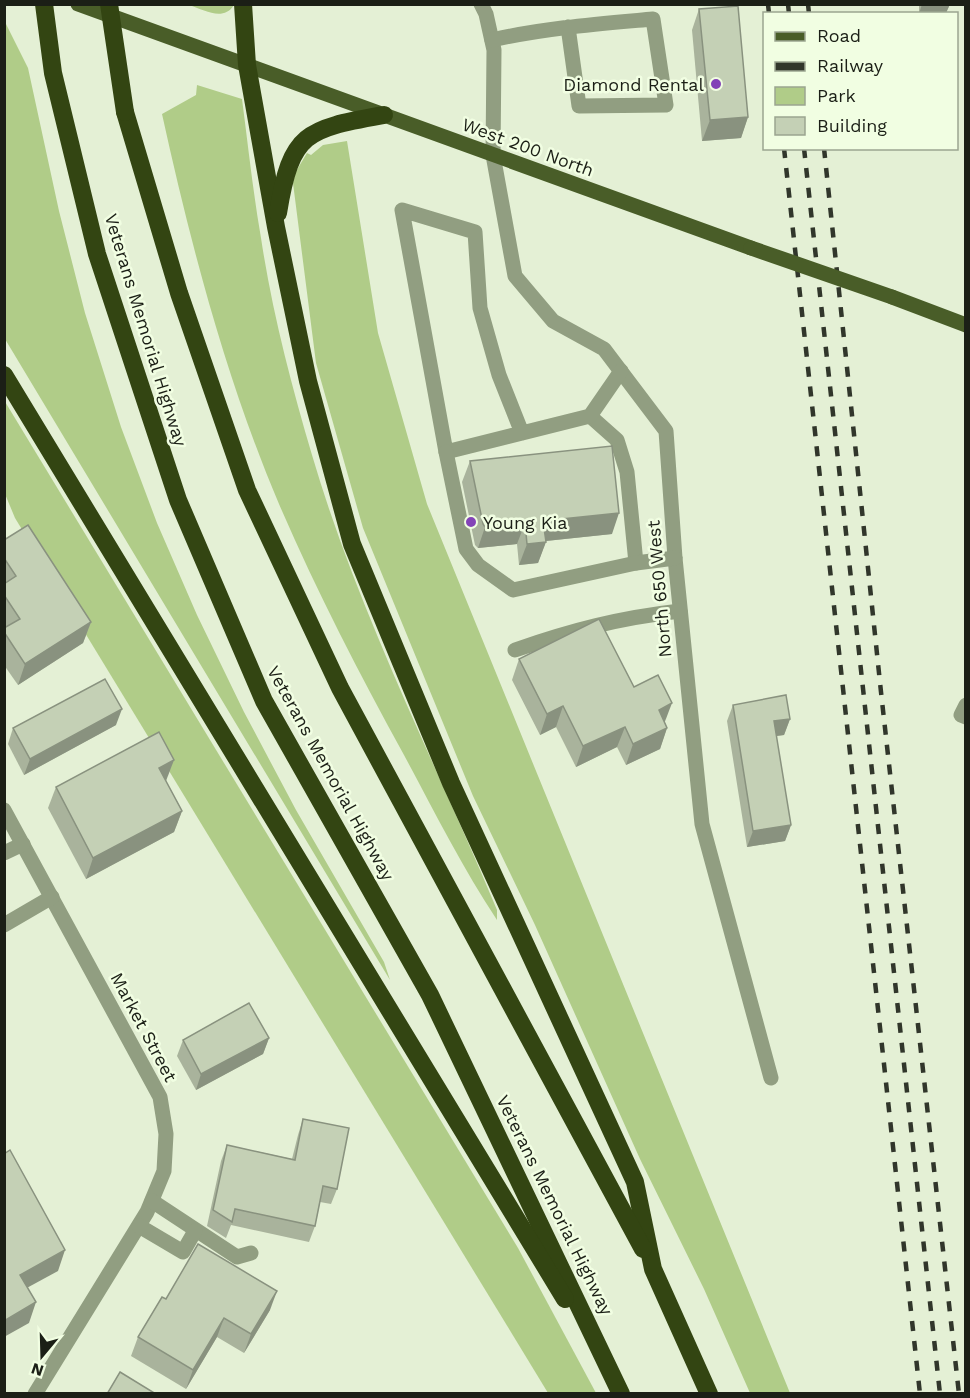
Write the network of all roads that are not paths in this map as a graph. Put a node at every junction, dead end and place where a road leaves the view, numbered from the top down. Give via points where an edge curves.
1 (44, 4) edge
2 (78, 4) edge
3 (109, 4) edge
4 (243, 4) edge
5 (481, 4) edge
6 (568, 27) junction
7 (492, 40) junction
8 (247, 64) junction
9 (384, 115) junction
10 (493, 155) junction
11 (276, 227) junction
12 (966, 325) edge
13 (621, 371) junction
14 (4, 375) edge
15 (590, 416) junction
16 (522, 433) junction
17 (446, 452) junction
18 (675, 558) junction
19 (636, 563) junction
20 (680, 610) junction
21 (515, 650) dead end
22 (966, 705) edge
23 (966, 717) edge
24 (4, 810) edge
25 (23, 844) junction
26 (4, 853) edge
27 (52, 897) junction
28 (4, 925) edge
29 (771, 1078) dead end
30 (152, 1201) junction
31 (139, 1226) junction
32 (195, 1231) junction
33 (251, 1253) dead end
34 (654, 1269) junction
35 (619, 1388) edge
36 (35, 1394) edge
37 (709, 1394) edge

1 - 35 highway, Veterans Memorial Highway via 53,73 97,254 178,500 264,701 430,995
2 - 8 main road, West 200 North
3 - 34 highway, bridge via 125,112 179,293 247,490 340,688
4 - 8 highway
5 - 7 street, North 650 West
6 - 6 street via 652,19 666,105 579,106
6 - 7 street
7 - 10 street, North 650 West
8 - 9 main road, West 200 North
8 - 11 highway
9 - 10 main road, West 200 North
9 - 11 highway via 332,124 303,141 284,174
10 - 12 main road, West 200 North, bridge
10 - 13 street, North 650 West via 515,276 553,321 604,349
11 - 34 highway via 308,381 352,544 451,783 635,1182
13 - 15 street
13 - 18 street, North 650 West via 666,431
14 - 35 highway
15 - 16 street
15 - 19 street via 617,440 627,472
16 - 17 street
16 - 17 street via 499,375 480,308 475,232 402,210
17 - 19 street via 466,549 478,565 513,590
18 - 19 street
18 - 20 street, North 650 West
20 - 21 street via 579,628
20 - 29 street, North 650 West via 702,824
22 - 23 street via 962,715
24 - 25 street, Market Street
25 - 26 street
25 - 27 street, Market Street
27 - 28 street
27 - 30 street, Market Street via 159,1097 166,1134 164,1171
30 - 31 street, Market Street
30 - 32 street
31 - 32 street via 183,1252
31 - 36 street, Market Street
32 - 33 street via 237,1257
34 - 37 highway

